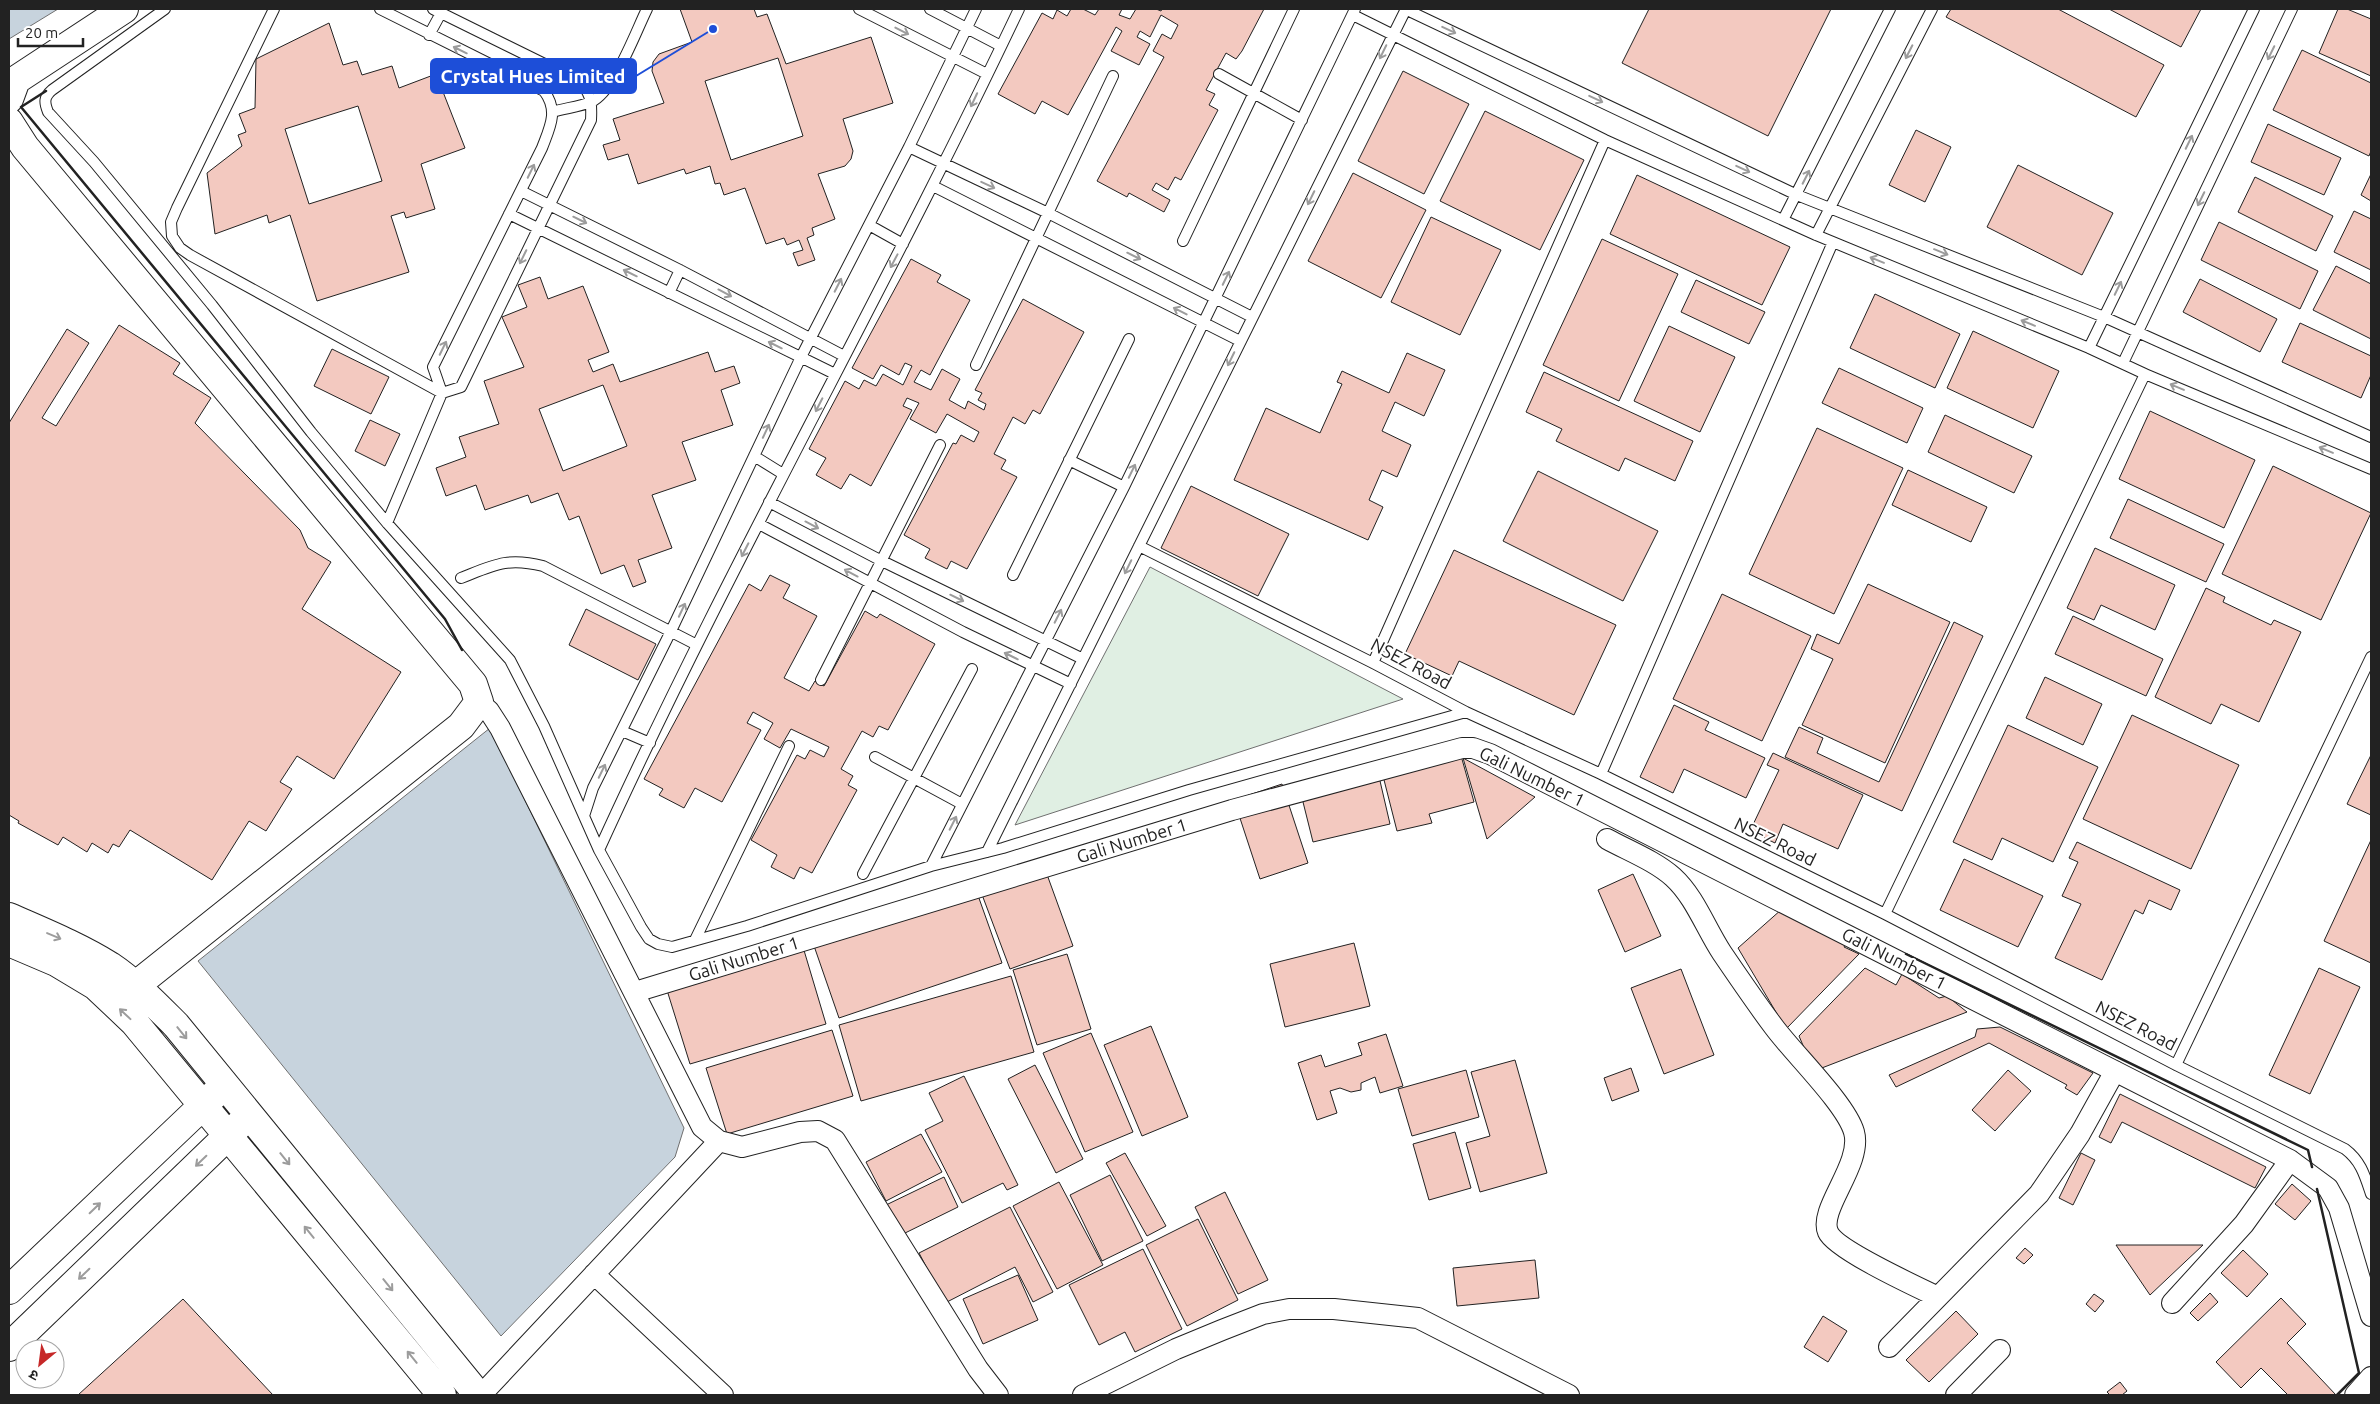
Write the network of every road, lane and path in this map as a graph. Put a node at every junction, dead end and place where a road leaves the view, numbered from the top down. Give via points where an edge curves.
1 (124, 9) edge
2 (165, 9) edge
3 (274, 9) edge
4 (380, 9) edge
5 (647, 9) edge
6 (858, 9) edge
7 (930, 9) edge
8 (976, 9) edge
9 (1018, 9) edge
10 (1294, 9) edge
11 (1405, 9) edge
12 (1890, 9) edge
13 (1932, 9) edge
14 (2254, 9) edge
15 (2292, 9) edge
16 (437, 11) edge
17 (1354, 12) edge
18 (966, 27) junction
19 (1392, 34) junction
20 (429, 35) junction
21 (1001, 46) junction
22 (952, 56) junction
23 (987, 74) junction
24 (1219, 74) dead end
25 (1113, 76) dead end
26 (1253, 93) junction
27 (9, 99) edge
28 (592, 101) junction
29 (552, 112) junction
30 (1302, 120) junction
31 (9, 122) edge
32 (1606, 140) junction
33 (909, 147) junction
34 (944, 164) junction
35 (933, 186) junction
36 (521, 191) junction
37 (1797, 195) junction
38 (549, 205) junction
39 (1828, 208) junction
40 (1048, 213) junction
41 (509, 214) junction
42 (1783, 220) junction
43 (869, 225) junction
44 (537, 227) junction
45 (1816, 235) junction
46 (1036, 238) junction
47 (1183, 241) dead end
48 (1833, 242) junction
49 (903, 244) junction
50 (680, 270) junction
51 (668, 292) junction
52 (1216, 297) junction
53 (1252, 316) junction
54 (2104, 317) junction
55 (1203, 323) junction
56 (2138, 332) junction
57 (811, 338) junction
58 (1129, 338) dead end
59 (1240, 341) junction
60 (2089, 348) junction
61 (844, 356) junction
62 (801, 357) junction
63 (2123, 363) junction
64 (976, 365) dead end
65 (835, 374) junction
66 (2145, 374) junction
67 (442, 393) junction
68 (2371, 437) edge
69 (940, 445) dead end
70 (754, 456) junction
71 (1069, 460) junction
72 (2371, 469) edge
73 (783, 474) junction
74 (1124, 487) junction
75 (769, 502) junction
76 (387, 523) junction
77 (759, 524) junction
78 (1139, 546) junction
79 (880, 560) junction
80 (1013, 575) dead end
81 (461, 578) dead end
82 (869, 582) junction
83 (672, 631) junction
84 (1045, 642) junction
85 (697, 645) junction
86 (2371, 656) edge
87 (1083, 659) junction
88 (1373, 662) junction
89 (1035, 667) junction
90 (972, 668) dead end
91 (821, 680) dead end
92 (1071, 684) junction
93 (479, 702) junction
94 (1466, 712) junction
95 (622, 731) junction
96 (650, 743) junction
97 (789, 746) dead end
98 (875, 757) dead end
99 (1601, 774) junction
100 (916, 778) junction
101 (962, 804) junction
102 (584, 816) junction
103 (1607, 839) dead end
104 (599, 850) junction
105 (987, 852) junction
106 (931, 866) junction
107 (863, 874) dead end
108 (1885, 914) junction
109 (9, 918) edge
110 (695, 940) junction
111 (9, 942) edge
112 (135, 986) junction
113 (635, 992) junction
114 (2176, 1065) junction
115 (2115, 1071) junction
116 (224, 1085) junction
117 (203, 1105) junction
118 (250, 1116) junction
119 (228, 1135) junction
120 (719, 1142) junction
121 (2290, 1160) junction
122 (2371, 1194) edge
123 (594, 1274) junction
124 (9, 1290) edge
125 (1938, 1297) junction
126 (2172, 1303) dead end
127 (2371, 1316) edge
128 (9, 1347) edge
129 (1889, 1347) dead end
130 (2000, 1350) dead end
131 (2371, 1377) edge
132 (442, 1395) edge
133 (480, 1395) edge
134 (723, 1395) edge
135 (998, 1395) edge
136 (1083, 1395) edge
137 (1569, 1395) edge
138 (1956, 1395) edge
139 (2355, 1395) edge

1 - 27 street via 16,80
2 - 76 lane via 52,90 44,103 48,112 94,162 212,305
3 - 67 lane via 176,208 171,222 172,236 180,248 224,275
4 - 20 lane
5 - 28 lane via 615,75
6 -> 22 lane
7 - 18 lane
8 - 18 lane
9 - 21 lane
10 - 26 lane
11 - 19 lane
11 -> 37 lane
37 -> 12 lane
13 -> 39 lane
54 -> 14 lane
15 -> 56 lane
16 - 20 lane
16 - 28 lane via 577,80 587,89
17 - 19 lane
17 - 30 lane
18 - 21 lane
18 - 22 lane
19 - 32 lane
19 -> 53 lane
29 -> 20 lane via 552,102 544,91
21 - 23 lane
22 - 23 lane
22 - 33 lane
23 -> 34 lane
24 - 26 lane
25 - 40 lane
26 - 30 lane
26 - 47 lane
28 - 29 lane
28 - 38 lane via 591,120
36 -> 29 lane via 550,127
52 -> 30 lane
31 - 93 street via 32,154 473,684
32 - 42 lane
32 - 88 lane
33 - 34 lane
33 - 43 lane
34 - 35 lane
34 -> 40 lane
35 - 46 lane
35 - 49 lane
36 - 38 lane
36 - 41 lane
37 - 39 lane
37 - 42 lane
38 - 44 lane
38 -> 50 lane
39 - 45 lane
39 -> 54 lane
40 - 46 lane
40 -> 52 lane
41 - 44 lane
67 -> 41 lane via 433,367
42 - 45 lane
43 - 49 lane
57 -> 43 lane
51 -> 44 lane
44 -> 67 lane via 461,387
45 - 48 lane
55 -> 46 lane
46 - 64 lane
60 -> 48 lane
48 - 99 lane
49 -> 61 lane
50 - 51 lane
50 -> 57 lane
62 -> 51 lane
52 - 53 lane
52 - 55 lane
53 - 59 lane
54 - 56 lane
54 - 60 lane
55 - 59 lane
74 -> 55 lane
56 - 63 lane
56 - 68 lane
57 - 61 lane
57 - 62 lane
58 - 71 lane
59 -> 78 lane
60 - 63 lane
61 - 65 lane
62 - 65 lane
70 -> 62 lane
63 - 66 lane
65 -> 73 lane
72 -> 66 lane
66 - 108 lane
67 - 76 lane
69 - 79 lane
70 - 73 lane
83 -> 70 lane
71 - 74 lane
71 - 80 lane
73 - 75 lane
84 -> 74 lane
75 - 77 lane
75 -> 79 lane
76 - 102 lane via 510,660
82 -> 77 lane
77 -> 85 lane
78 -> 87 lane
78 - 88 lane, NSEZ Road
79 - 82 lane
79 -> 84 lane
81 - 83 lane via 505,561 543,566
89 -> 82 lane
82 - 91 lane
83 - 85 lane
83 - 95 lane
84 - 87 lane
84 - 89 lane
85 - 96 lane
86 - 114 lane
87 - 92 lane
88 - 94 lane, NSEZ Road
89 - 92 lane
89 - 101 lane
90 - 100 lane
92 - 105 lane
93 - 112 street via 461,726
93 - 113 street via 500,728
94 - 99 lane, NSEZ Road
94 - 105 lane via 1216,782
95 - 96 lane
102 -> 95 lane via 593,788
96 - 104 lane
97 - 110 lane
98 - 100 lane
99 - 108 lane, NSEZ Road
100 - 101 lane
100 - 107 lane
106 -> 101 lane
102 - 104 lane
103 - 125 street via 1673,877 1774,1028 1844,1112 1856,1142 1853,1157 1825,1222 1828,1233 1838,1244
104 - 110 lane via 649,938 672,947
105 - 106 lane
106 - 110 lane
108 - 114 lane, NSEZ Road
109 -> 112 street via 65,941 110,966
117 -> 111 street via 134,1022 96,986 56,962
112 -> 116 street via 176,1025
113 - 115 street, Gali Number 1 via 1232,810 1462,748 1473,748
113 - 120 street via 702,1127
114 - 122 lane, NSEZ Road via 2345,1149 2363,1169
115 - 121 street, Gali Number 1
115 - 125 street via 2080,1134 2039,1194
116 - 117 street
116 - 118 street
117 - 119 street
124 -> 117 street
118 - 119 street
118 -> 133 street
119 -> 128 street
132 -> 119 street
120 - 123 street
120 - 135 street via 742,1147 800,1132 818,1131 835,1140 978,1369
121 - 126 street via 2244,1224
121 - 127 street, Gali Number 1 via 2328,1188 2339,1208
123 - 133 street
123 - 134 street
125 - 129 street
130 - 138 street
131 - 139 street
136 - 137 street via 1222,1330 1263,1314 1289,1309 1334,1309 1418,1318

